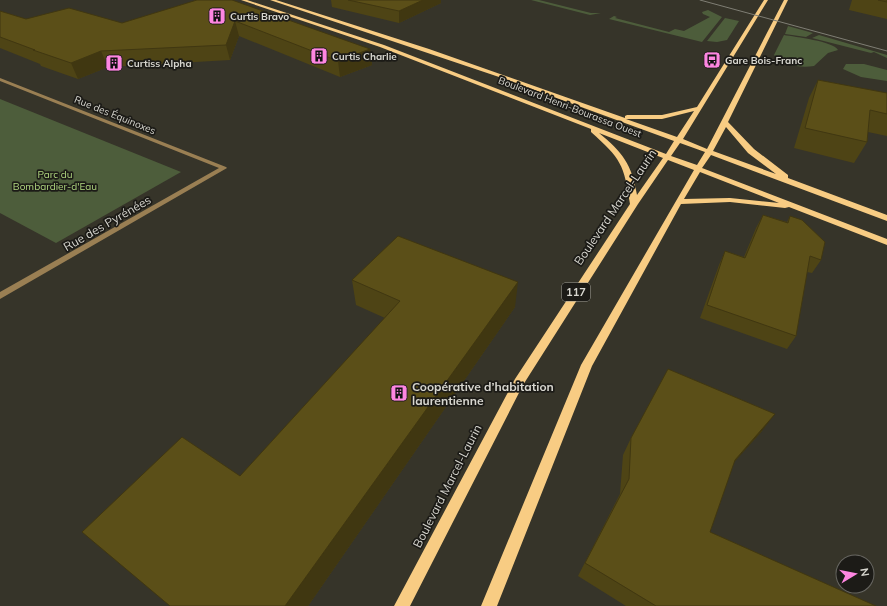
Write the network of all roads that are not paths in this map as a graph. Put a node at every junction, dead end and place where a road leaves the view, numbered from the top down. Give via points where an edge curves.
1 (243, 0) edge
2 (272, 0) edge
3 (766, 0) edge
4 (786, 0) edge
5 (0, 79) edge
6 (699, 108) junction
7 (621, 118) junction
8 (725, 122) junction
9 (586, 126) junction
10 (678, 139) junction
11 (709, 152) junction
12 (667, 156) junction
13 (224, 168) joint
14 (699, 168) junction
15 (793, 183) junction
16 (679, 202) junction
17 (634, 204) junction
18 (802, 209) junction
19 (887, 218) edge
20 (887, 242) edge
21 (0, 296) edge
22 (402, 606) edge
23 (489, 606) edge

1 - 9 main road, Boulevard Henri-Bourassa Ouest via 358,37
2 - 7 main road, Boulevard Henri-Bourassa Ouest via 432,51
3 - 6 main road, Boulevard Marcel-Laurin / 117
4 - 8 main road
5 - 13 street, Rue des Équinoxes
6 - 7 main road via 662,116
6 - 10 main road, Boulevard Marcel-Laurin / 117
7 - 10 main road, Boulevard Henri-Bourassa Ouest
8 - 11 main road
8 - 15 main road via 751,151
9 - 12 main road, Boulevard Henri-Bourassa Ouest
9 - 17 main road via 624,161 630,174
10 - 11 main road, Boulevard Henri-Bourassa Ouest
10 - 12 main road, Boulevard Marcel-Laurin / 117
11 - 14 main road
11 - 15 main road, Boulevard Henri-Bourassa Ouest
12 - 14 main road, Boulevard Henri-Bourassa Ouest
12 - 17 main road, Boulevard Marcel-Laurin / 117
13 - 21 street, Rue des Pyrénées
14 - 16 main road
14 - 18 main road, Boulevard Henri-Bourassa Ouest
15 - 19 main road, Boulevard Henri-Bourassa Ouest
16 - 18 main road via 745,201
16 - 23 main road via 581,379
17 - 22 main road, Boulevard Marcel-Laurin / 117 via 519,382
18 - 20 main road, Boulevard Henri-Bourassa Ouest

